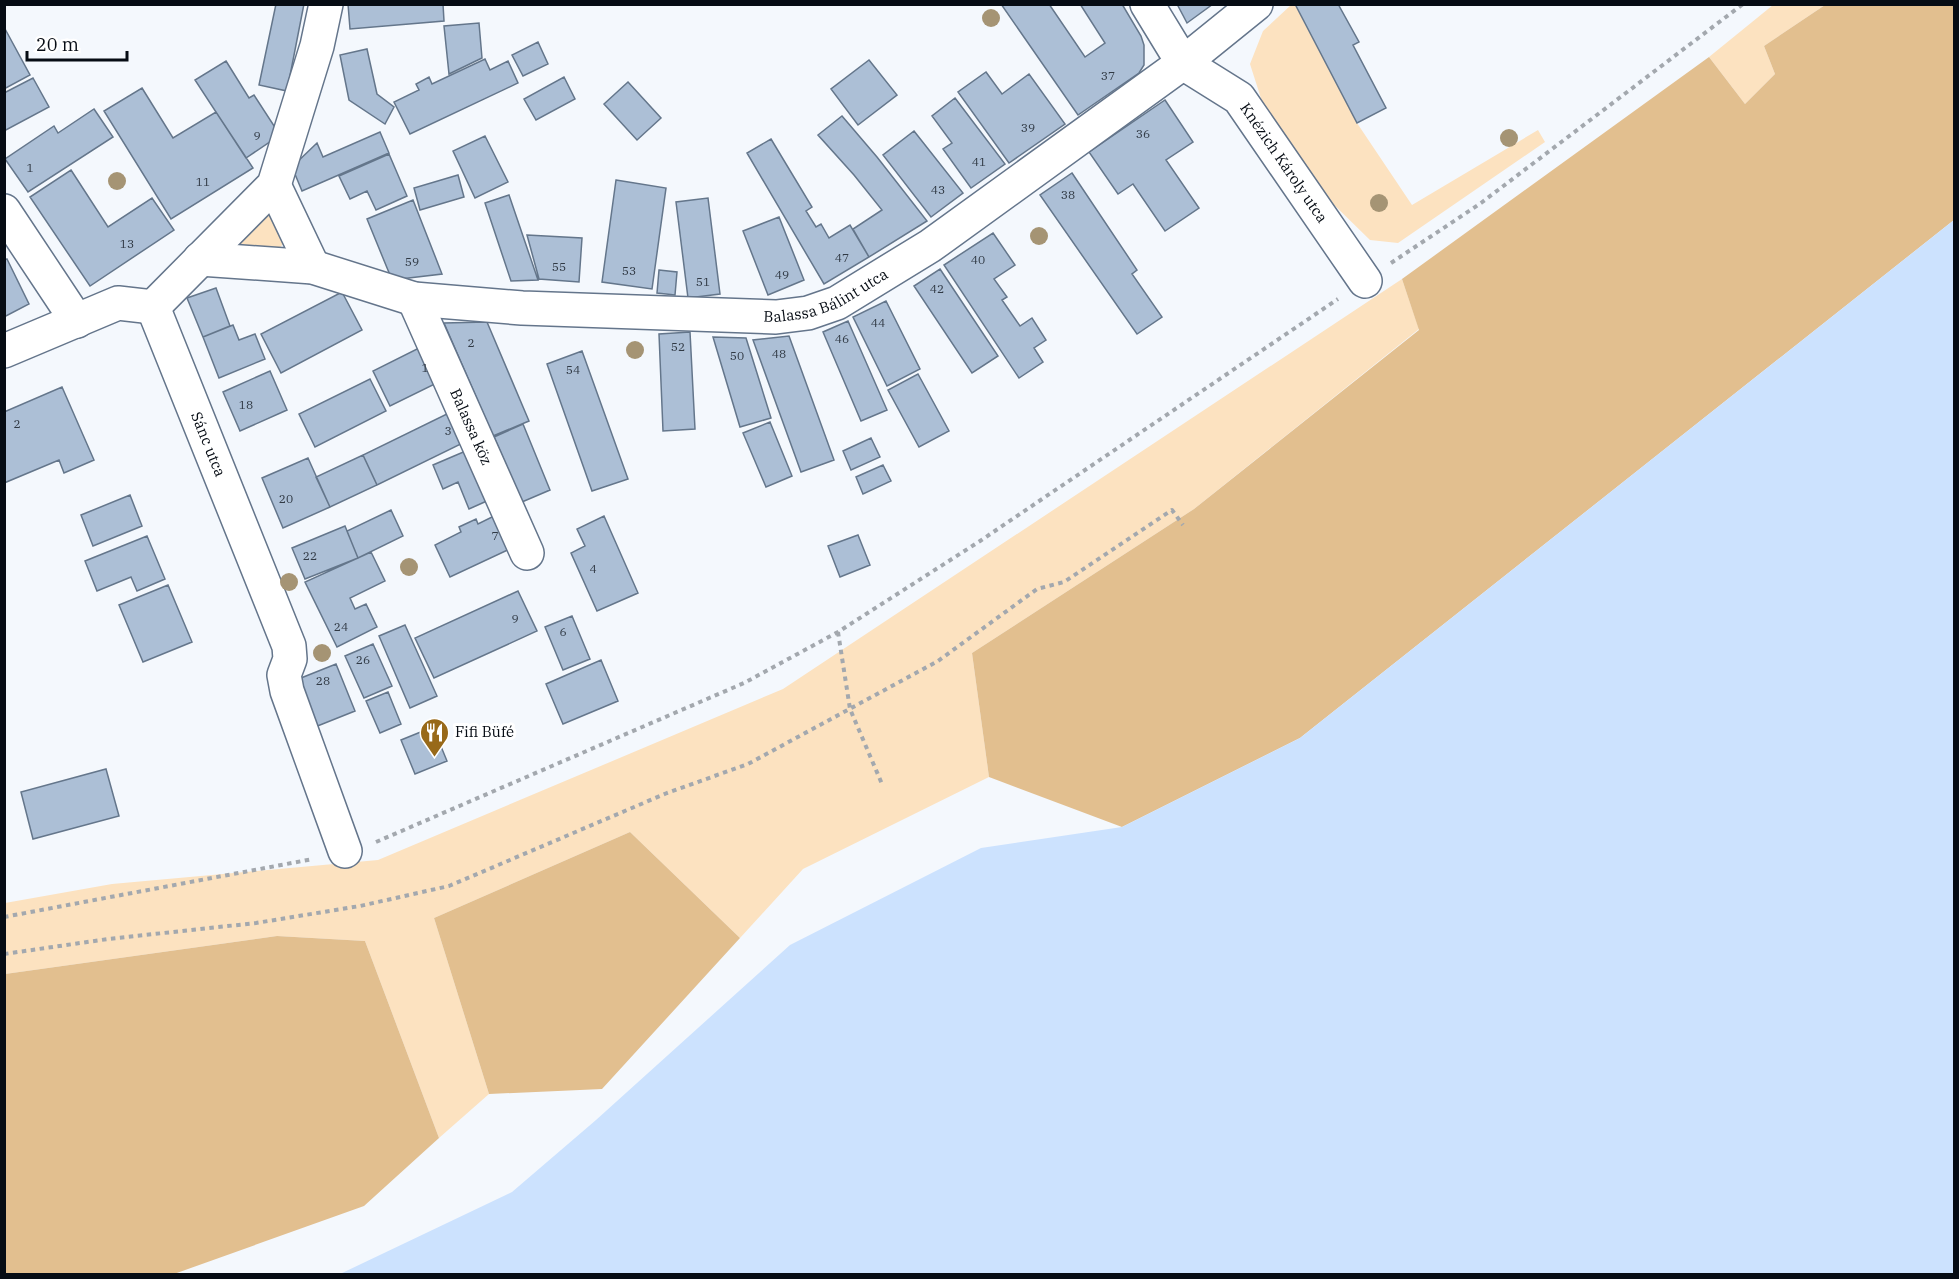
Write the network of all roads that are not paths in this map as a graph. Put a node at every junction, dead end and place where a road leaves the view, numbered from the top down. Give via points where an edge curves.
1 (326, 4) edge
2 (1147, 4) edge
3 (1256, 4) edge
4 (1183, 63) junction
5 (274, 185) junction
6 (4, 212) edge
7 (200, 259) junction
8 (313, 267) junction
9 (1365, 281) road end
10 (414, 299) junction
11 (153, 306) junction
12 (77, 321) junction
13 (4, 351) edge
14 (527, 553) dead end
15 (345, 851) road end

1 - 5 street
2 - 4 street, Knézich Károly utca
3 - 4 street, Balassa Bálint utca
4 - 9 street, Knézich Károly utca via 1239,98
4 - 10 street, Balassa Bálint utca via 930,246 837,303 808,313 776,317 522,308
5 - 7 street
5 - 8 street
6 - 12 street
7 - 8 street
7 - 11 street
8 - 10 street, Balassa Bálint utca
10 - 14 street, Balassa köz
11 - 12 street via 118,303
11 - 15 street, Sánc utca via 289,646 290,659 284,675 287,691
12 - 13 street

